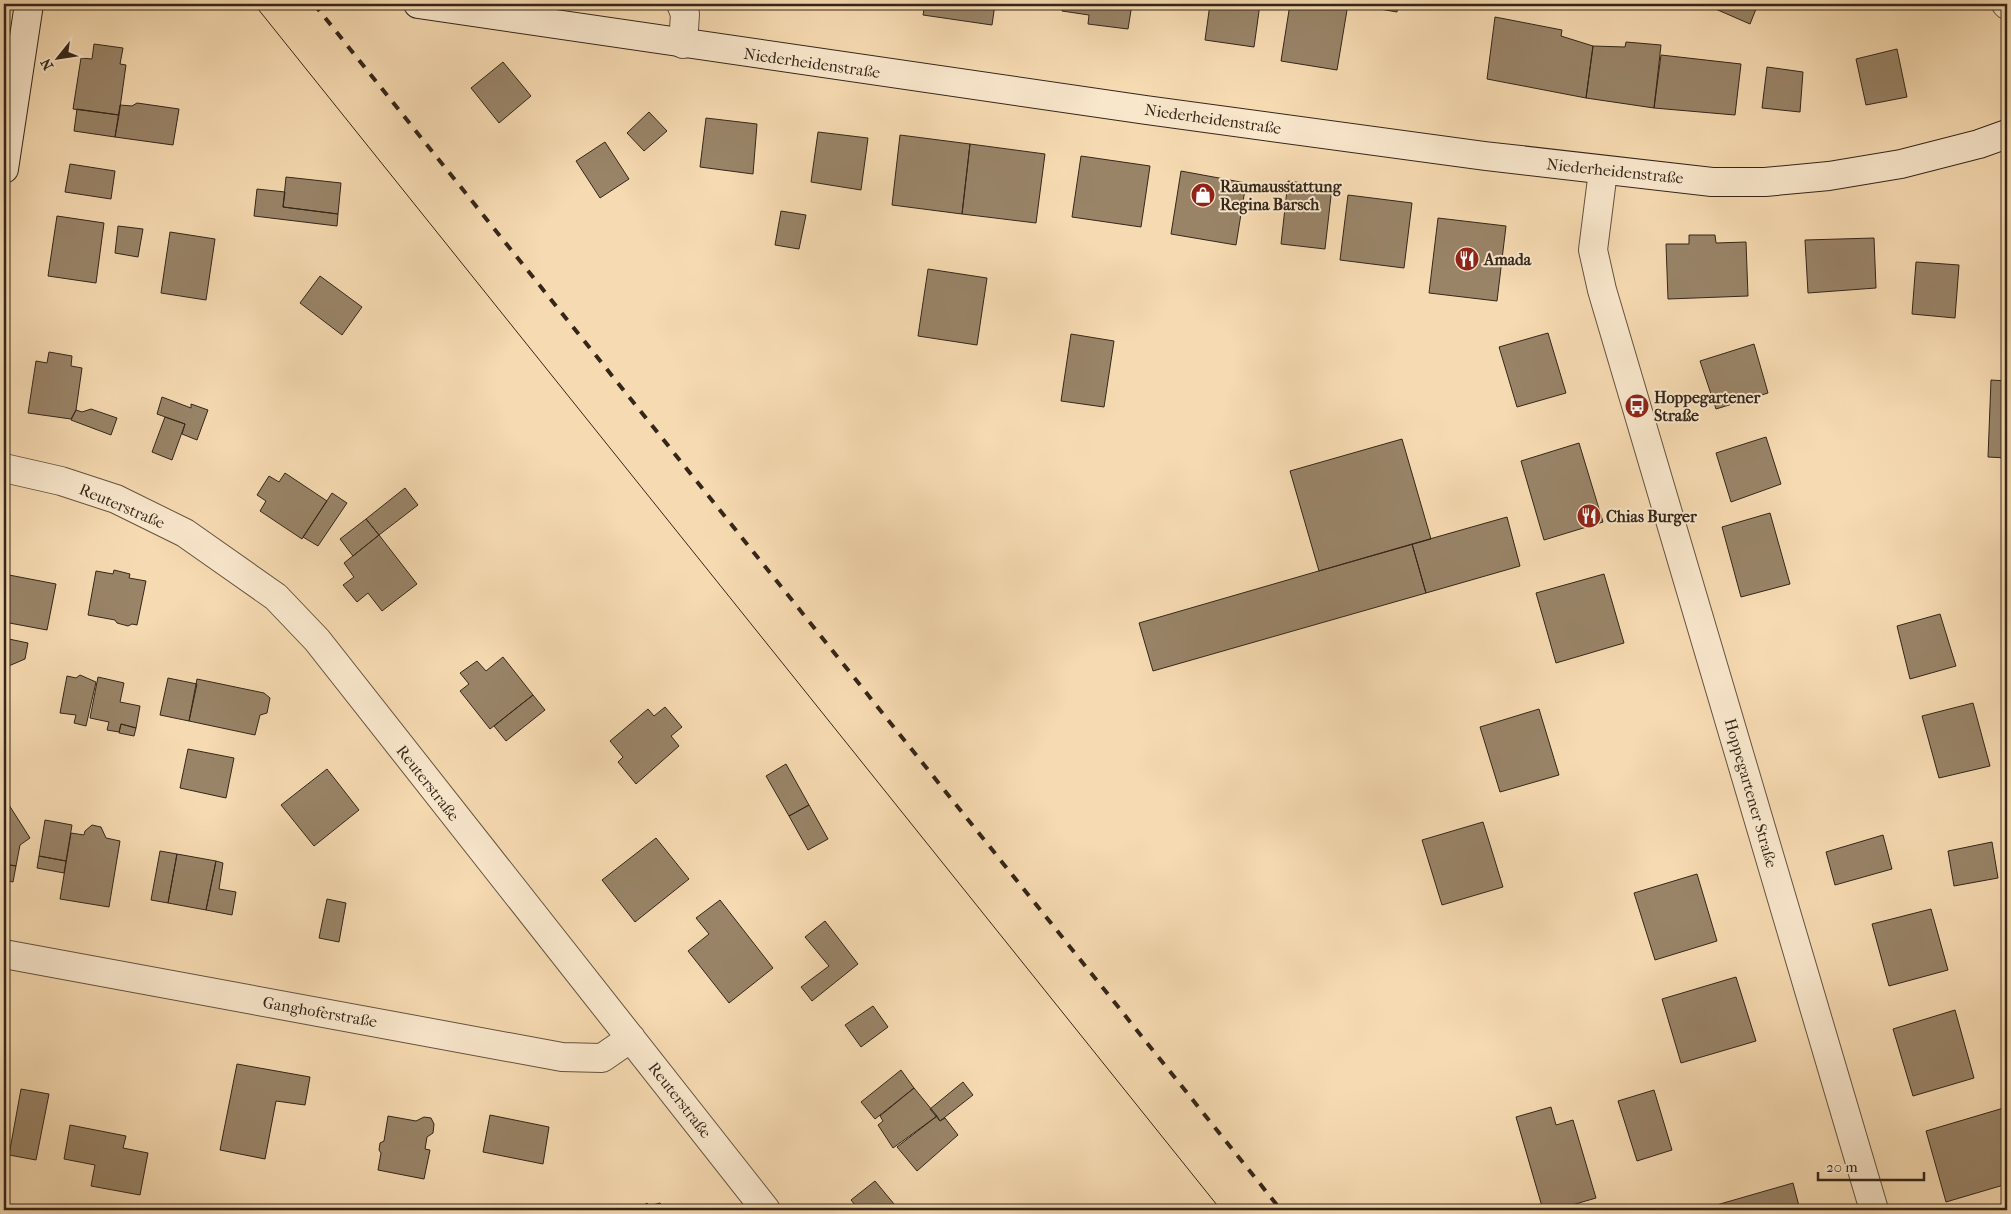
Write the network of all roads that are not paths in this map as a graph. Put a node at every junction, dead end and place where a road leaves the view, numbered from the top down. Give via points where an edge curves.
1 (29, 4) edge
2 (418, 4) edge
3 (681, 4) edge
4 (683, 44) junction
5 (2007, 134) edge
6 (4, 169) edge
7 (1603, 171) junction
8 (4, 468) edge
9 (4, 954) edge
10 (631, 1038) junction
11 (766, 1210) edge
12 (1874, 1210) edge

1 - 6 street
2 - 4 street, Niederheidenstraße
3 - 4 street via 685,14
4 - 7 street, Niederheidenstraße via 1156,112
5 - 7 street, Niederheidenstraße via 1901,164 1820,177 1712,182
7 - 12 street, Hoppegartener Straße via 1593,250 1602,290
8 - 10 street, Reuterstraße via 61,481 116,500 185,533 276,597 317,640
9 - 10 street, Ganghoferstraße via 562,1057 602,1058
10 - 11 street, Reuterstraße

